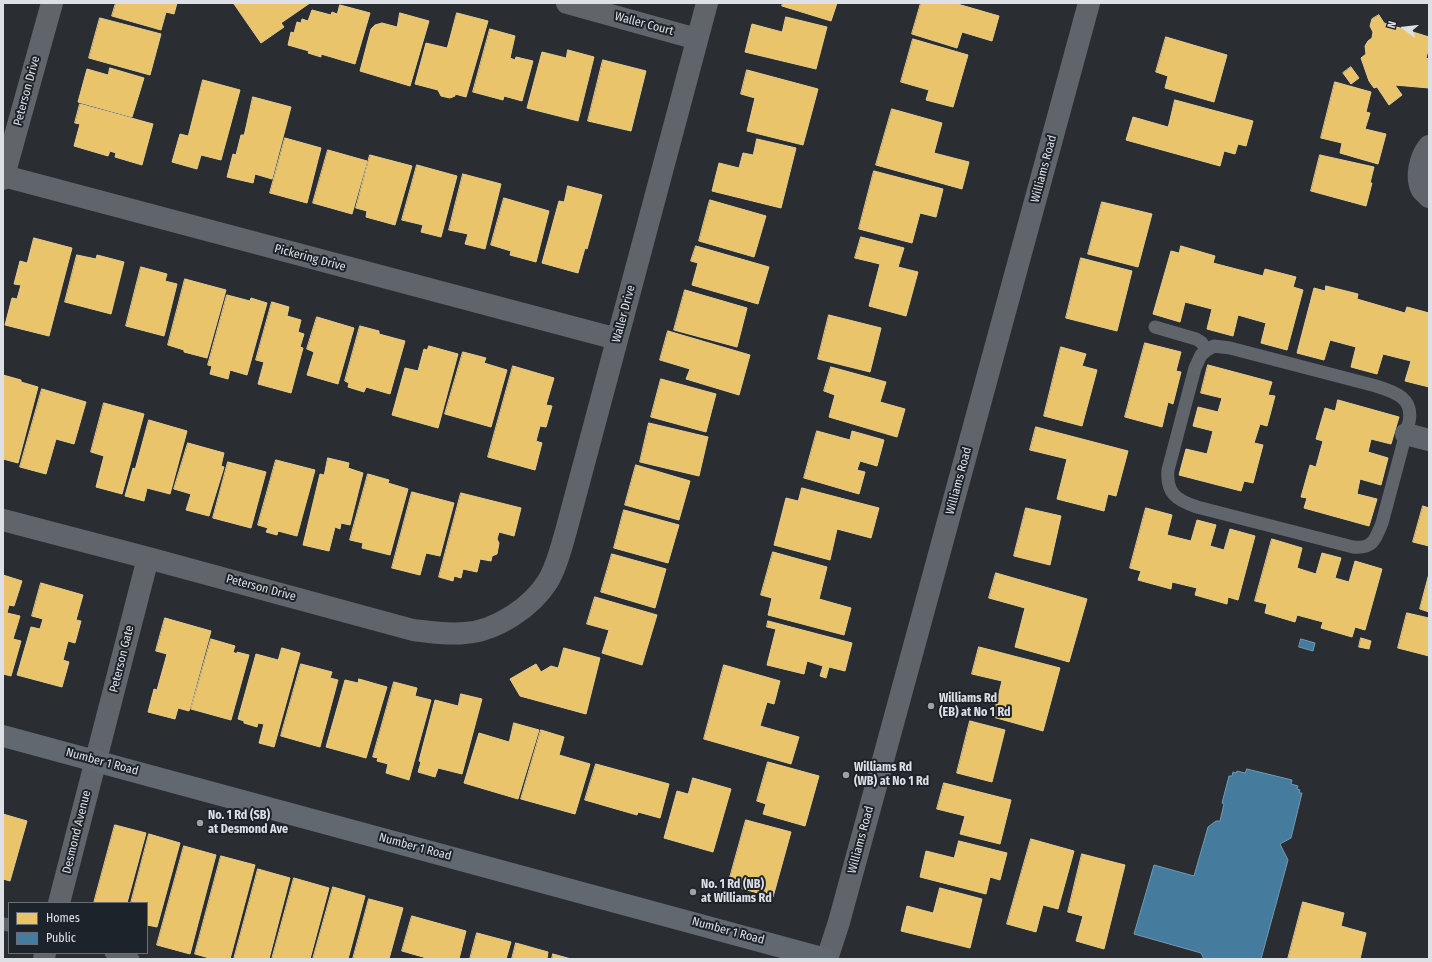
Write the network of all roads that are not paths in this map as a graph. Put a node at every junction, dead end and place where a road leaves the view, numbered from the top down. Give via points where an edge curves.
1 (52, 3) edge
2 (567, 3) edge
3 (707, 3) edge
4 (1089, 3) edge
5 (697, 39) junction
6 (1429, 146) edge
7 (3, 178) edge
8 (1429, 197) edge
9 (1155, 327) dead end
10 (617, 339) junction
11 (1207, 350) junction
12 (1406, 434) junction
13 (1429, 440) edge
14 (3, 520) edge
15 (148, 558) junction
16 (518, 612) joint
17 (3, 736) edge
18 (96, 761) junction
19 (59, 902) edge
20 (115, 954) edge
21 (133, 959) edge
22 (826, 959) edge

1 - 7 street, Peterson Drive
2 - 5 street, Waller Court
3 - 5 street, Waller Drive
4 - 22 street, Williams Road via 839,922
5 - 10 street, Waller Drive
6 - 8 street via 1422,157 1418,178 1422,189
7 - 10 street, Pickering Drive
9 - 11 lane via 1196,339
10 - 16 street, Waller Drive via 557,560 549,579 539,593
11 - 12 lane via 1214,346 1230,348 1385,389 1409,405 1411,416
11 - 12 lane via 1201,355 1195,368 1168,470 1168,486 1174,496 1186,504 1353,547 1366,547 1375,539 1382,523
12 - 13 street
14 - 15 street, Peterson Drive
15 - 16 street, Peterson Drive via 413,630 466,633 498,624
15 - 18 street, Peterson Gate
17 - 18 main road, Number 1 Road
18 - 19 street, Desmond Avenue
18 - 22 main road, Number 1 Road
20 - 21 lane

